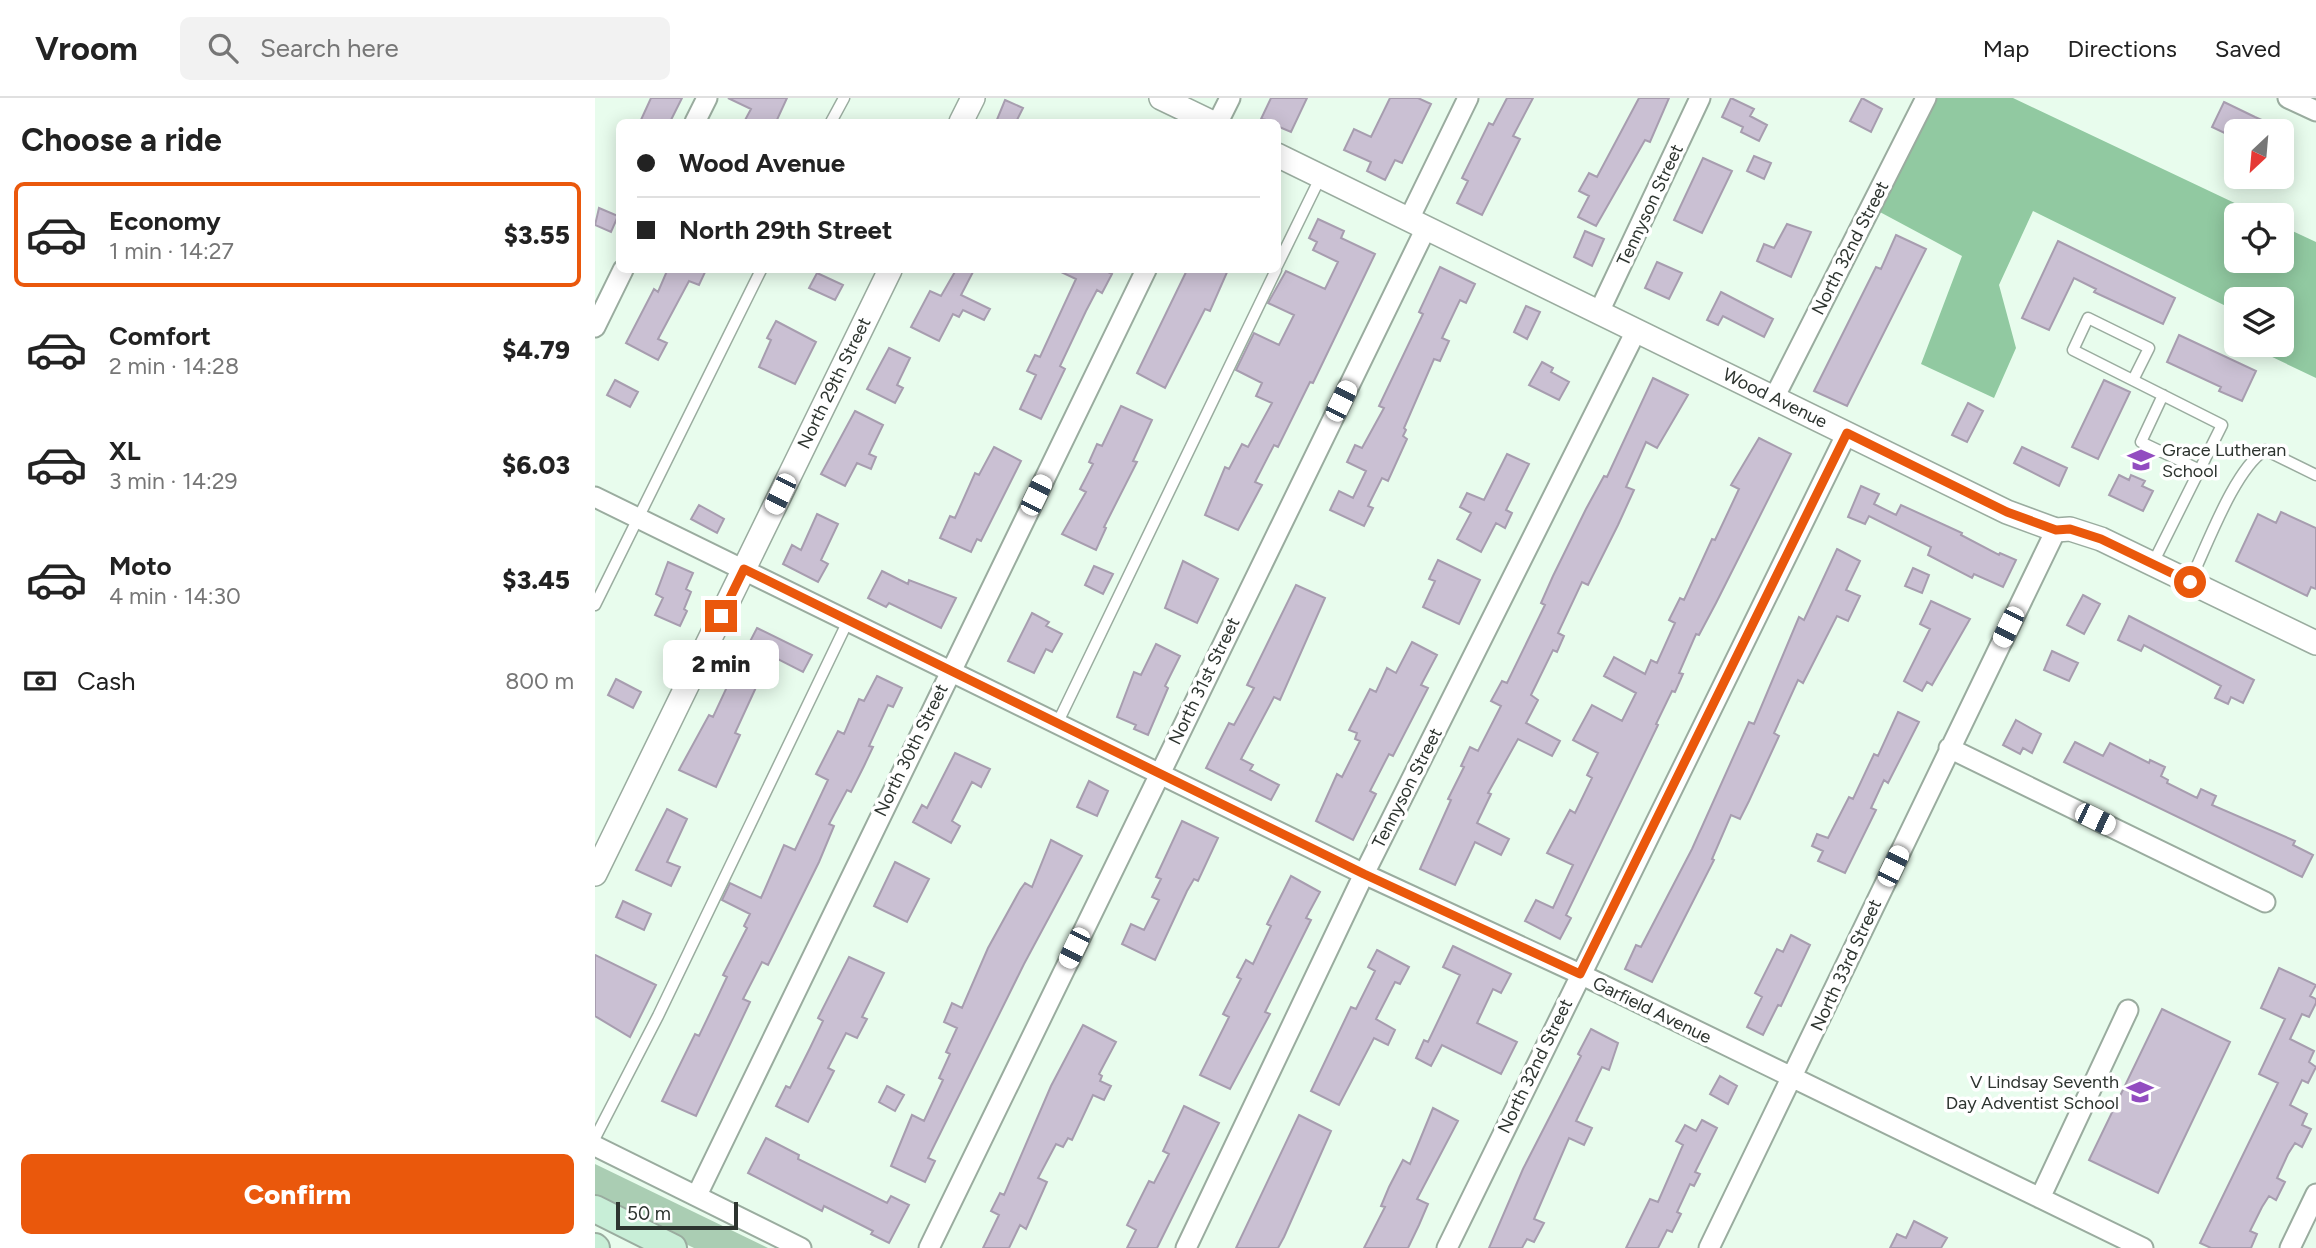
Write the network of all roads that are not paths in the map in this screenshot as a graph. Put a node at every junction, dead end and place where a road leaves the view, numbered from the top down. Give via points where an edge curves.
1 (708, 98) edge
2 (845, 98) edge
3 (973, 98) edge
4 (1161, 98) edge
5 (1230, 98) edge
6 (1468, 98) edge
7 (1700, 98) edge
8 (1926, 98) edge
9 (2288, 98) edge
10 (2316, 111) edge
11 (697, 119) edge
12 (833, 119) edge
13 (962, 119) edge
14 (1205, 119) edge
15 (1220, 119) edge
16 (1281, 157) edge
17 (1321, 176) junction
18 (1417, 223) junction
19 (1281, 260) edge
20 (622, 273) edge
21 (759, 273) edge
22 (889, 273) edge
23 (1145, 273) edge
24 (1275, 273) edge
25 (1599, 312) junction
26 (595, 327) edge
27 (1636, 331) junction
28 (2133, 380) junction
29 (2163, 395) junction
30 (1774, 398) junction
31 (1847, 433) junction
32 (2200, 470) junction
33 (2316, 475) edge
34 (595, 497) edge
35 (636, 517) junction
36 (2056, 530) junction
37 (2152, 565) junction
38 (744, 569) junction
39 (2190, 582) junction
40 (595, 605) edge
41 (848, 621) junction
42 (2316, 643) edge
43 (950, 671) junction
44 (1057, 724) junction
45 (1949, 748) junction
46 (1158, 774) junction
47 (595, 874) edge
48 (1364, 874) junction
49 (2266, 902) dead end
50 (1580, 974) junction
51 (2128, 1010) dead end
52 (1792, 1078) junction
53 (595, 1138) edge
54 (595, 1146) edge
55 (2316, 1194) edge
56 (697, 1195) junction
57 (2040, 1198) junction
58 (595, 1209) edge
59 (673, 1248) edge
60 (801, 1248) edge
61 (929, 1248) edge
62 (1186, 1248) edge
63 (1447, 1248) edge
64 (1709, 1248) edge
65 (2143, 1248) edge
66 (2290, 1248) edge

1 - 11 street
2 - 12 lane
3 - 13 street
4 - 14 street
5 - 15 street
6 - 18 street, North 31st Street
7 - 25 street, Tennyson Street
8 - 30 street, North 32nd Street
9 - 10 street
16 - 17 street, Wood Avenue
17 - 18 street, Wood Avenue
17 - 19 lane
18 - 25 street, Wood Avenue
18 - 46 street, North 31st Street
20 - 26 street
21 - 35 lane
22 - 38 street, North 29th Street
23 - 43 street, North 30th Street
24 - 44 lane
25 - 27 street, Wood Avenue
27 - 30 street, Wood Avenue
27 - 48 street, Tennyson Street
28 - 28 lane via 2073,350 2088,318 2149,348
28 - 29 lane
29 - 32 lane via 2141,442
29 - 32 lane via 2223,425
30 - 31 street, Wood Avenue
31 - 36 street, Wood Avenue via 2007,512
31 - 50 street, North 32nd Street
32 - 37 lane
33 - 39 lane via 2265,450 2255,456
34 - 35 street, Garfield Avenue
35 - 38 street, Garfield Avenue
35 - 40 lane
36 - 37 street, Wood Avenue via 2070,529 2101,539
36 - 45 street, North 33rd Street
37 - 39 street, Wood Avenue
38 - 41 street, Garfield Avenue
38 - 47 street, North 29th Street
39 - 42 street, Wood Avenue
41 - 43 street, Garfield Avenue
41 - 53 lane
43 - 44 street, Garfield Avenue
43 - 56 street, North 30th Street
44 - 46 street, Garfield Avenue
45 - 49 street
45 - 52 street, North 33rd Street
46 - 48 street, Garfield Avenue
46 - 61 street, North 31st Street
48 - 50 street, Garfield Avenue
48 - 62 street, Tennyson Street
50 - 52 street, Garfield Avenue
50 - 63 street, North 32nd Street
51 - 57 street
52 - 57 street, Garfield Avenue
52 - 64 street, North 33rd Street
54 - 56 street
55 - 66 street
56 - 60 street
57 - 65 street, Garfield Avenue
58 - 59 main road

